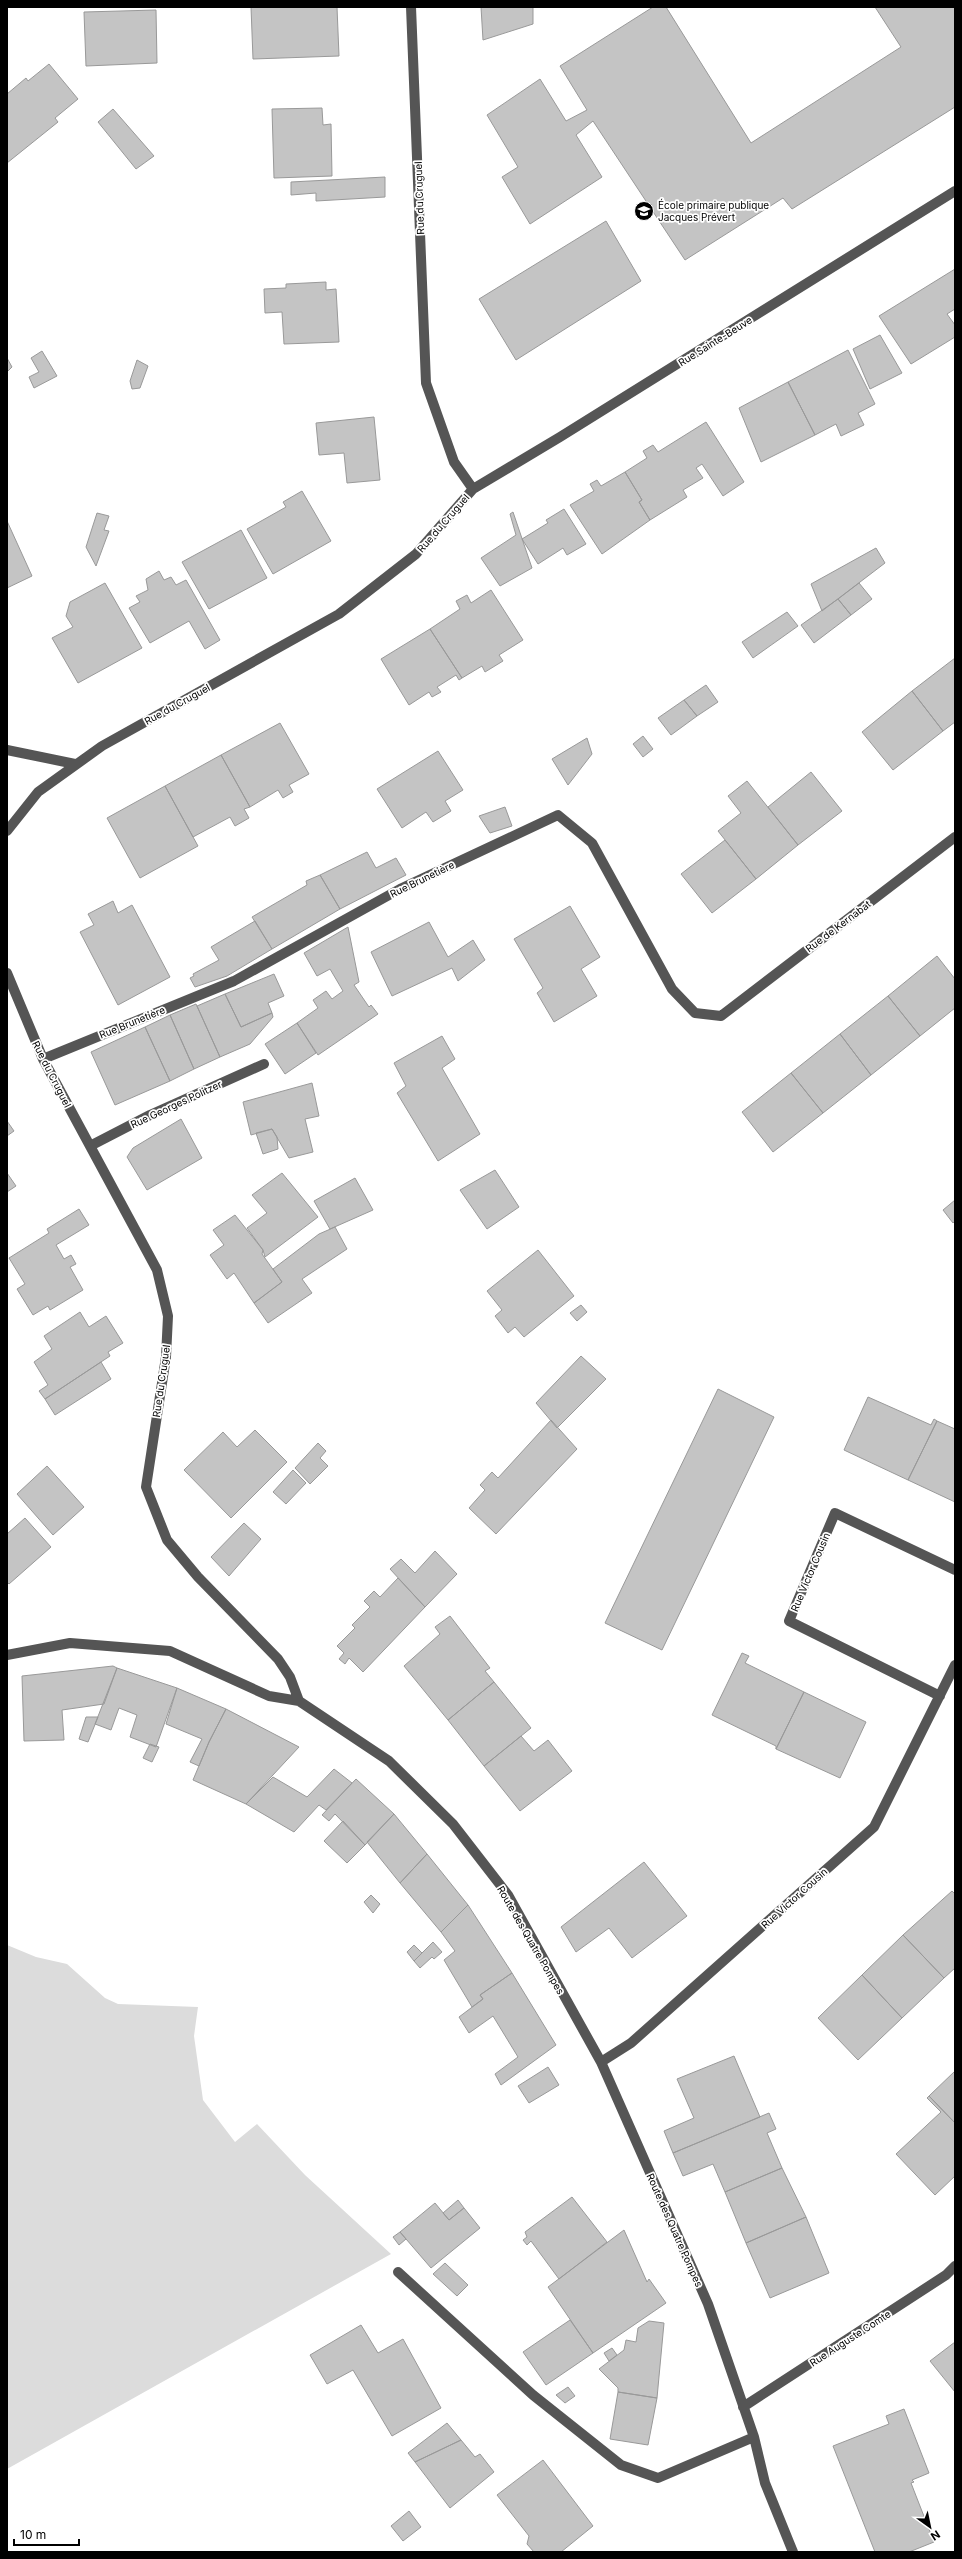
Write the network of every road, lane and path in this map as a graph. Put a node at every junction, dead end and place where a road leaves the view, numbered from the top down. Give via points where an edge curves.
1 (411, 7) edge
2 (955, 191) edge
3 (473, 489) junction
4 (7, 750) edge
5 (75, 764) junction
6 (7, 829) edge
7 (955, 837) edge
8 (7, 973) edge
9 (721, 1016) joint
10 (43, 1059) junction
11 (264, 1064) dead end
12 (90, 1146) junction
13 (955, 1570) edge
14 (7, 1655) edge
15 (955, 1665) edge
16 (940, 1696) junction
17 (299, 1701) junction
18 (601, 2062) junction
19 (955, 2266) edge
20 (398, 2272) dead end
21 (743, 2407) junction
22 (754, 2437) junction
23 (793, 2552) edge

1 - 3 street, Rue du Cruguel via 426,383 454,462
2 - 3 street, Rue Sainte-Beuve
3 - 5 street, Rue du Cruguel via 416,554 339,614 102,746
4 - 5 street
5 - 6 street, Rue du Cruguel via 38,792
7 - 9 street, Rue de Kernabat
8 - 10 street, Rue du Cruguel
9 - 10 street, Rue Brunetière via 695,1013 672,989 592,843 558,815 400,889 234,980
10 - 12 street, Rue du Cruguel
11 - 12 street, Rue Georges Politzer via 150,1115
12 - 17 street, Rue du Cruguel via 157,1270 168,1316 166,1357 146,1487 167,1540 198,1577 278,1659 290,1677
13 - 16 street, Rue Victor Cousin via 835,1514 789,1621
14 - 17 street, Route des Quatre Pompes via 70,1643 170,1651 269,1696
15 - 16 street, Rue Victor Cousin
16 - 18 street, Rue Victor Cousin via 874,1827 631,2043
17 - 18 street, Route des Quatre Pompes via 389,1761 453,1824 508,1895
18 - 21 street, Route des Quatre Pompes via 708,2304
19 - 21 street, Rue Auguste Comte via 946,2275
20 - 22 street via 533,2395 621,2465 658,2478
21 - 22 street, Route des Quatre Pompes
22 - 23 street, Route des Quatre Pompes via 765,2483

